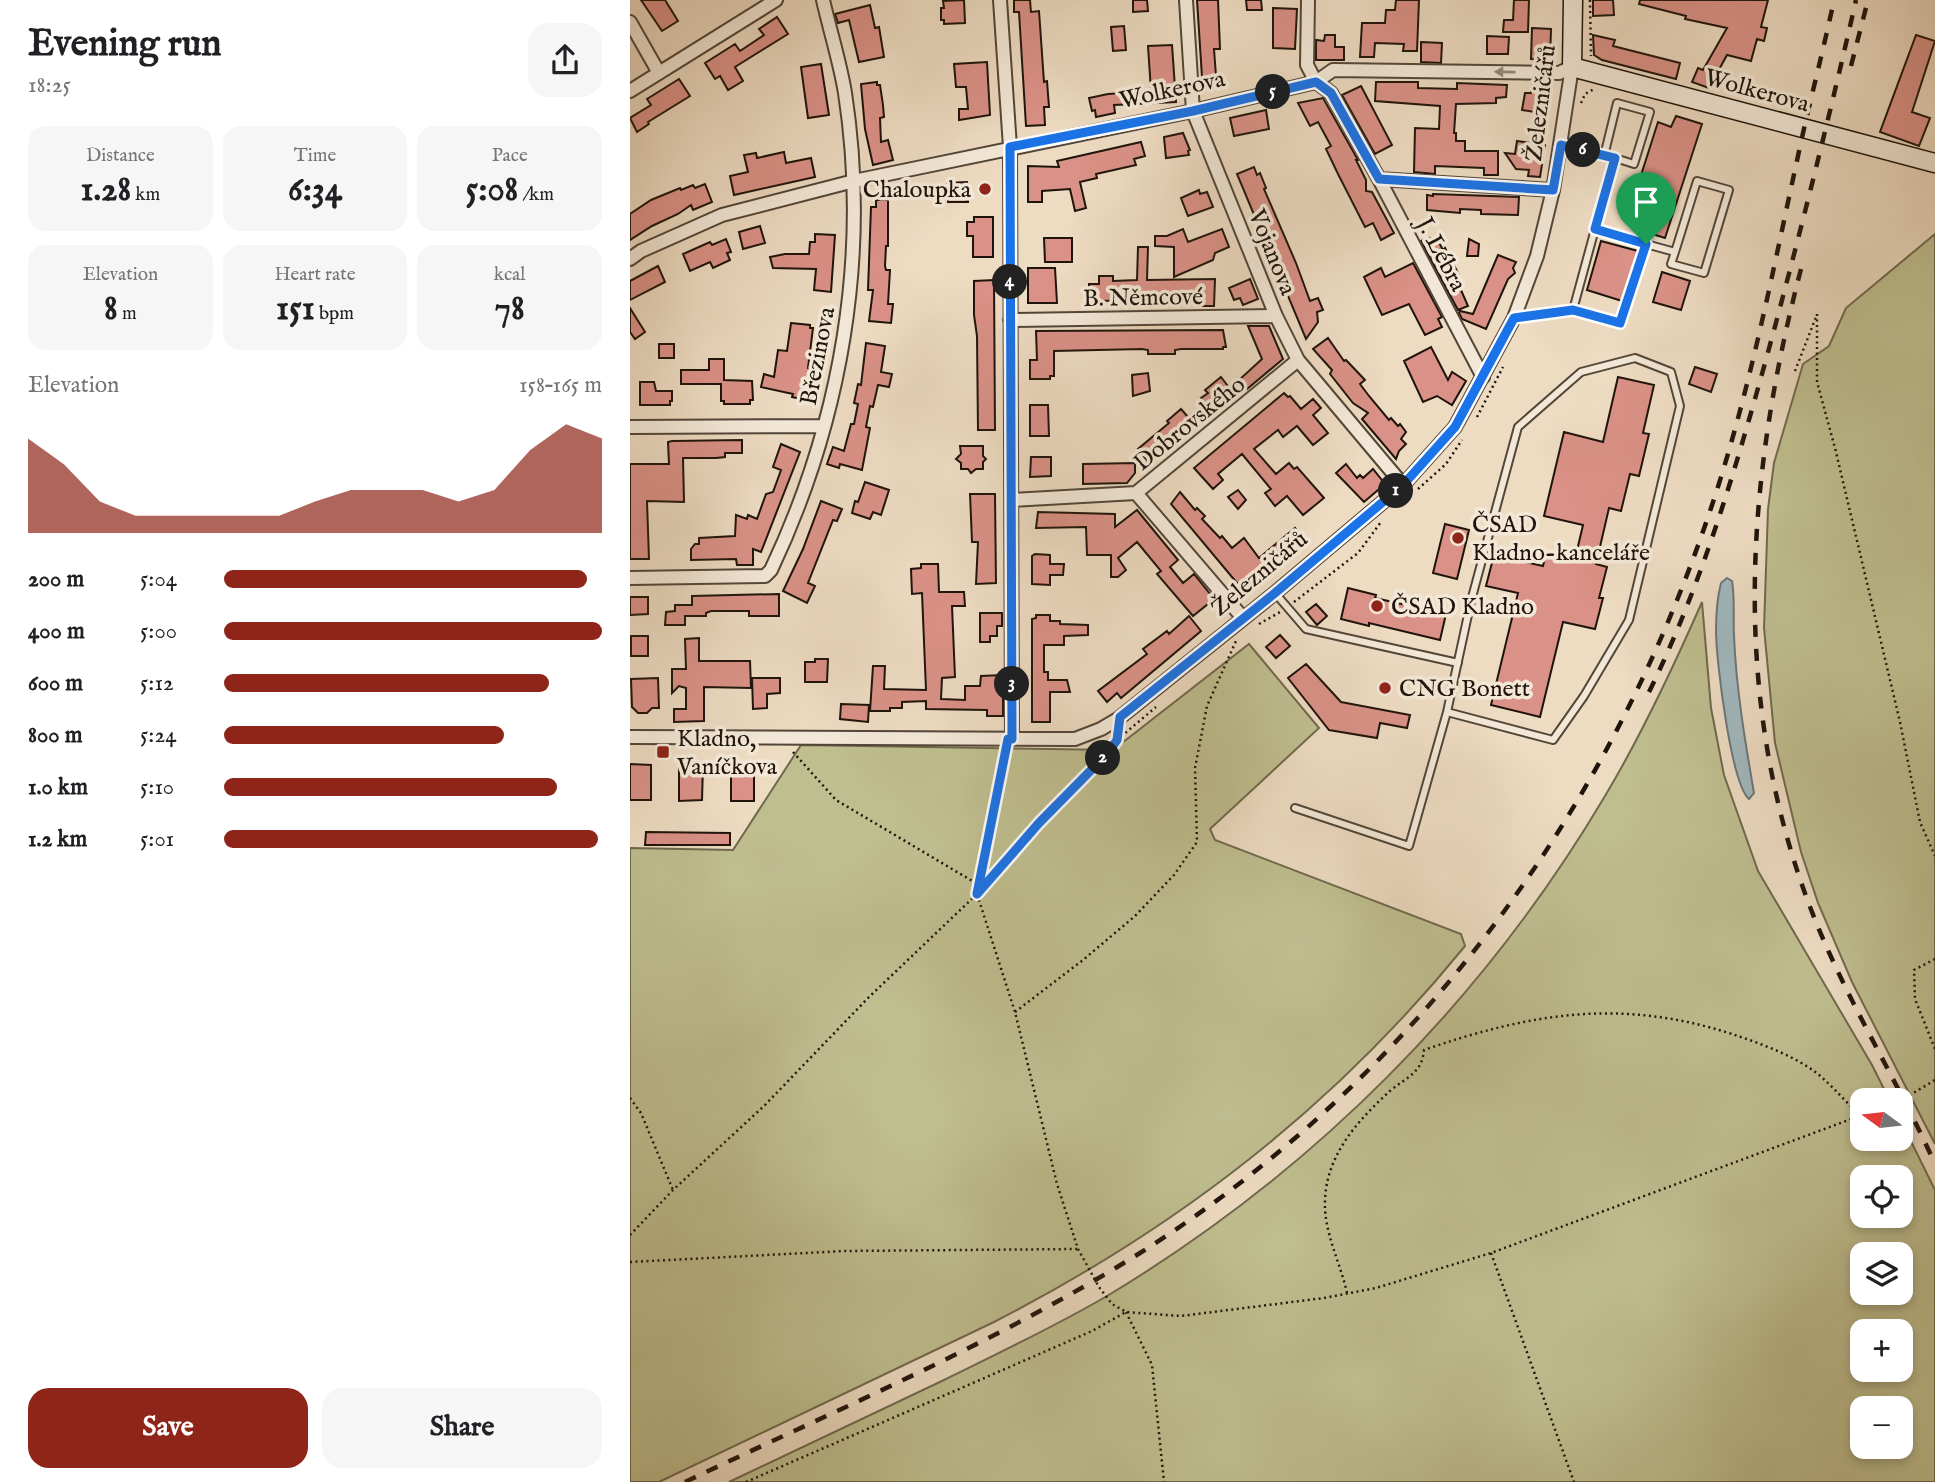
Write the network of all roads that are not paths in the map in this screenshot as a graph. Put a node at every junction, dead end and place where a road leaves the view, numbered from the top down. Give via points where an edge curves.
1 (776, 0) edge
2 (822, 0) edge
3 (1000, 0) edge
4 (1186, 0) edge
5 (1308, 0) edge
6 (1573, 0) edge
7 (630, 22) edge
8 (1572, 67) junction
9 (659, 73) junction
10 (1316, 82) junction
11 (630, 91) edge
12 (1193, 111) junction
13 (1561, 145) junction
14 (1010, 147) junction
15 (1604, 156) junction
16 (1615, 158) junction
17 (1935, 163) edge
18 (1379, 179) junction
19 (854, 181) junction
20 (1553, 190) junction
21 (1595, 229) junction
22 (1646, 244) junction
23 (1675, 251) junction
24 (630, 259) edge
25 (1573, 310) junction
26 (1276, 316) junction
27 (1514, 318) junction
28 (1010, 320) junction
29 (1298, 360) junction
30 (1483, 377) junction
31 (824, 426) junction
32 (630, 427) edge
33 (1403, 485) junction
34 (1136, 493) junction
35 (1013, 500) junction
36 (630, 578) edge
37 (1275, 593) junction
38 (1243, 618) junction
39 (1458, 663) junction
40 (1447, 712) junction
41 (630, 737) edge
42 (1010, 739) junction
43 (1295, 808) dead end

1 - 9 street
2 - 19 street, Březinova via 845,92
3 - 14 street
4 - 12 street, Vojanova
5 - 10 street, J. Lébra via 1307,65
6 - 8 main road, Železničářů
7 - 9 street
8 -> 10 street, Wolkerova via 1559,73 1333,70
8 - 13 street, Železničářů
8 - 17 main road, Wolkerova
9 - 11 street
10 - 12 street, Wolkerova
10 - 18 street, J. Lébra via 1331,93
12 - 14 street, Wolkerova
12 - 26 street, Vojanova
13 - 15 lane
13 - 20 street, Železničářů
14 - 19 street, Wolkerova
14 - 28 street
15 - 16 lane
15 - 16 lane via 1617,103 1650,112 1634,164
16 - 21 lane
18 - 20 street
18 - 30 street, J. Lébra
19 - 24 street, Wolkerova via 722,215
19 - 31 street, Březinova via 855,249 846,334
20 - 27 street, Železničářů via 1537,256
21 - 22 lane
21 - 25 lane
22 - 23 lane
22 - 25 lane via 1620,323
23 - 23 lane via 1697,181 1729,190 1704,273 1671,264
25 - 27 lane
26 - 28 street, B. Němcové
26 - 29 street, Vojanova
27 - 30 street, Železničářů
28 - 35 street
29 - 33 street, Vojanova
29 - 34 street, Dobrovského
30 - 33 street, Železničářů via 1455,427
31 - 32 street
31 - 36 street, Březinova via 795,520 765,576
33 - 37 street, Železničářů
34 - 35 street, Dobrovského
34 - 38 street
35 - 42 street
37 - 38 street, Železničářů
37 - 39 lane via 1306,629
38 - 42 street, Železničářů via 1101,729 1075,739
39 - 40 lane
39 - 40 lane via 1518,426 1581,372 1635,358 1671,372 1681,406 1629,620 1584,695 1553,740
40 - 43 lane via 1409,846
41 - 42 street, Železničářů

